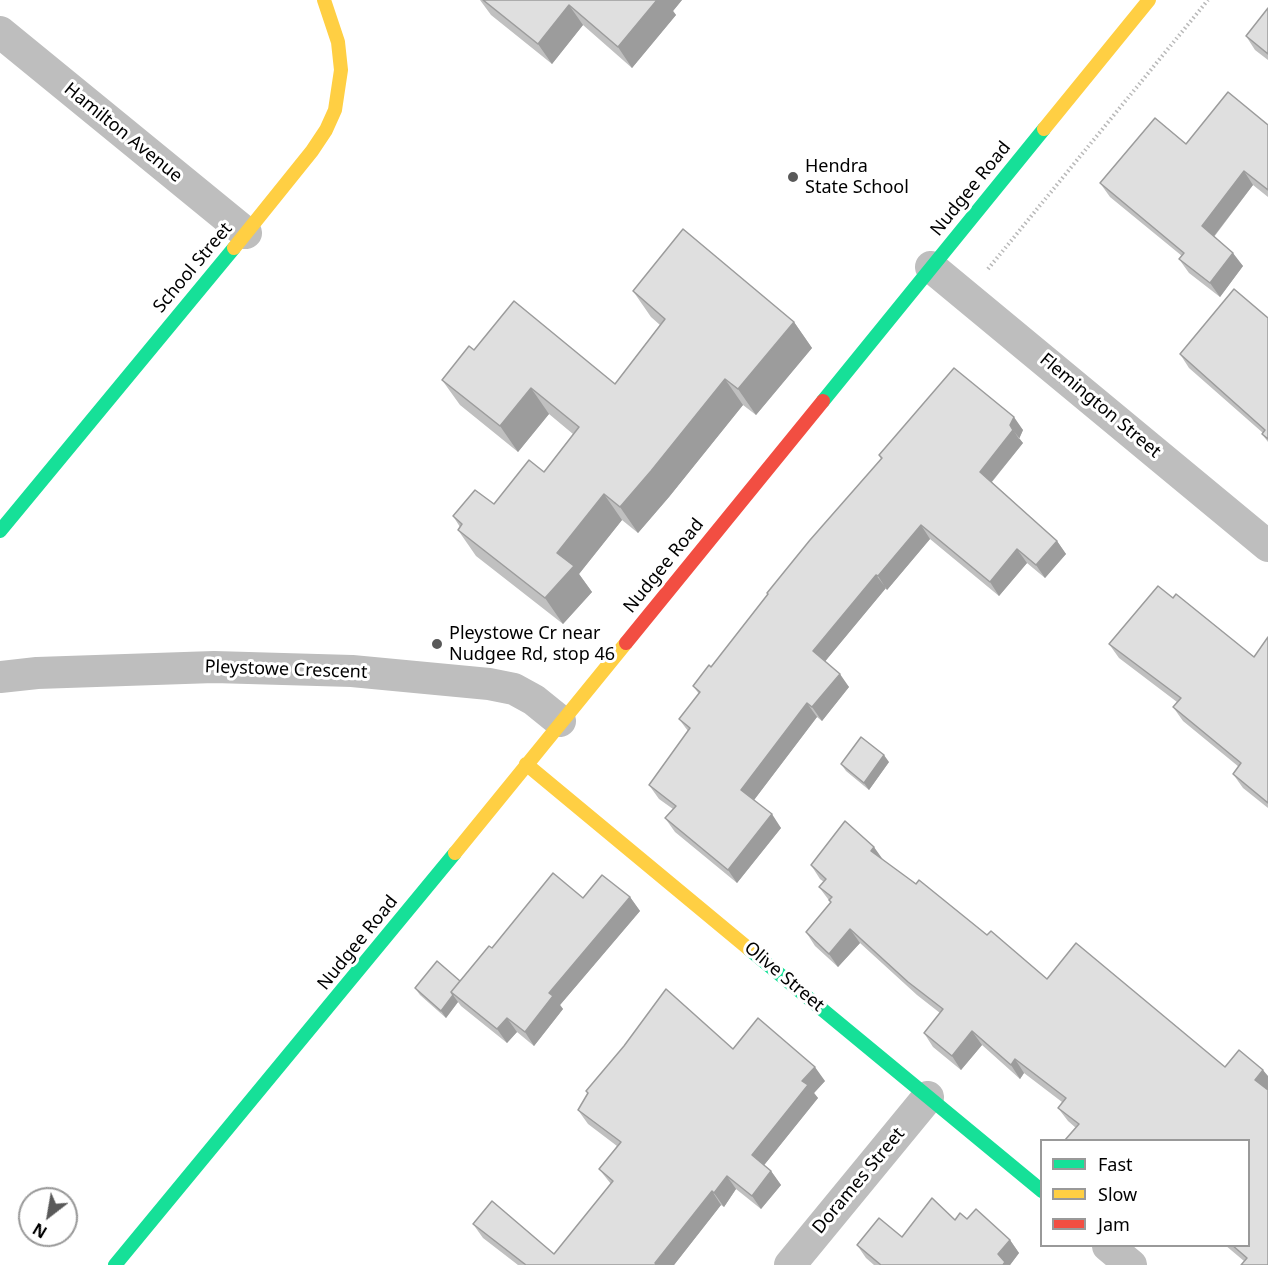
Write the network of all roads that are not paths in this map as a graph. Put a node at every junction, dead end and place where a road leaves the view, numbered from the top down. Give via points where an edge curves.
1 (324, 0) edge
2 (1149, 0) edge
3 (0, 32) edge
4 (246, 233) junction
5 (931, 267) junction
6 (0, 531) edge
7 (1268, 546) edge
8 (0, 677) edge
9 (561, 721) junction
10 (526, 764) junction
11 (928, 1097) junction
12 (1040, 1190) edge
13 (1110, 1247) edge
14 (129, 1249) junction
15 (143, 1260) dead end
16 (115, 1265) edge
17 (790, 1265) edge
18 (1131, 1265) edge

1 - 4 main road, School Street via 340,54 340,88 335,110 312,151
2 - 5 main road, Nudgee Road
3 - 4 street, Hamilton Avenue
4 - 6 main road, School Street
5 - 7 street, Flemington Street
5 - 9 main road, Nudgee Road
8 - 9 street, Pleystowe Crescent via 214,667 352,671 514,689
9 - 10 main road, Nudgee Road
10 - 11 main road, Olive Street
10 - 14 main road, Nudgee Road
11 - 12 main road, Olive Street
11 - 17 street, Dorames Street
13 - 18 street
14 - 15 main road
14 - 16 main road, Nudgee Road

